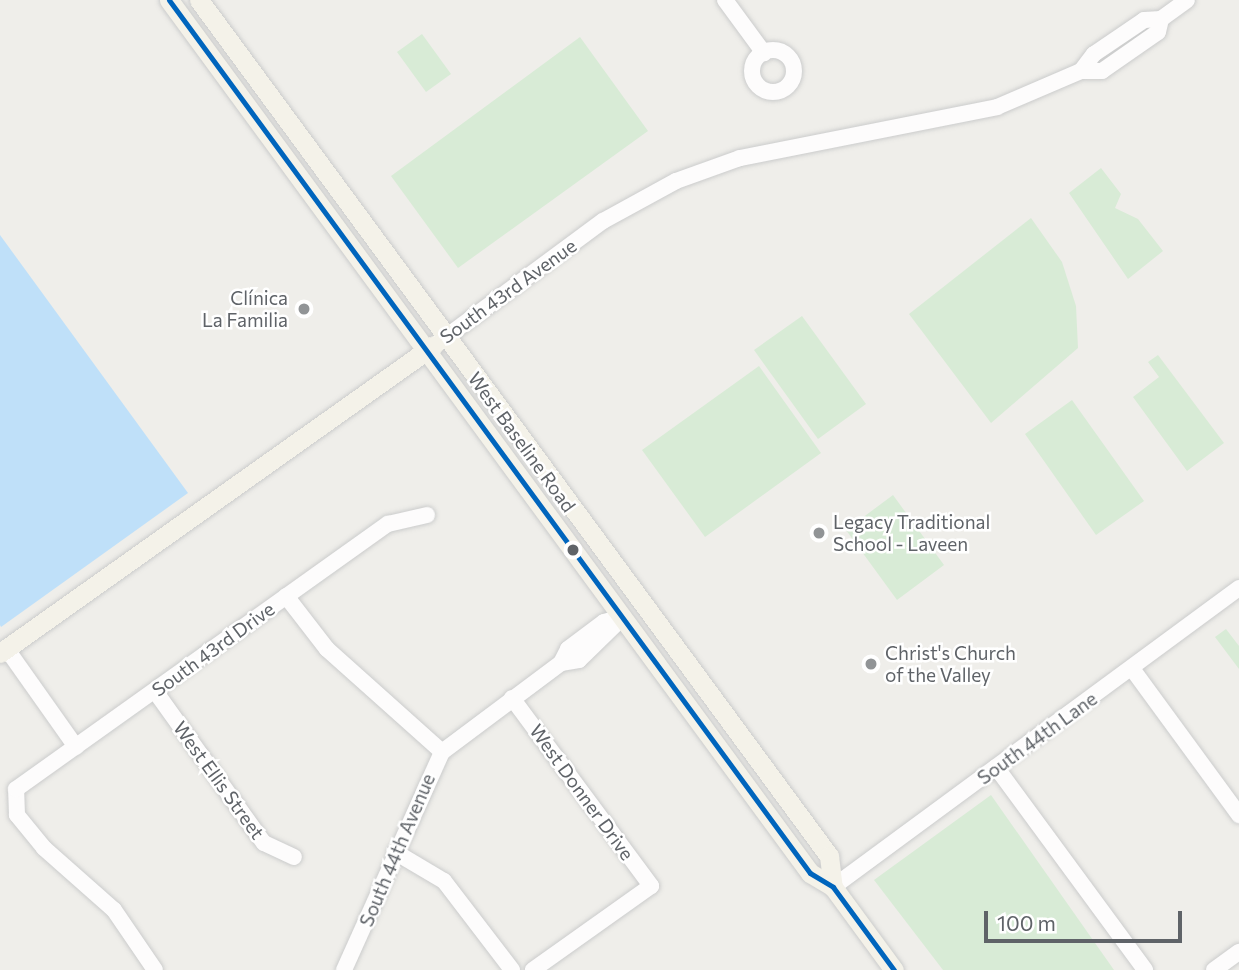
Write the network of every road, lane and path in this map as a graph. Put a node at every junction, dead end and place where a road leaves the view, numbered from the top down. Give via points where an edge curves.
1 (169, 0) edge
2 (199, 0) edge
3 (725, 0) edge
4 (1186, 0) edge
5 (764, 53) dead end
6 (435, 345) junction
7 (426, 515) dead end
8 (1239, 588) edge
9 (286, 596) junction
10 (623, 617) junction
11 (3, 650) edge
12 (1133, 670) junction
13 (155, 691) junction
14 (512, 698) junction
15 (76, 747) junction
16 (442, 752) junction
17 (996, 767) junction
18 (1239, 815) edge
19 (395, 852) junction
20 (293, 858) dead end
21 (833, 887) junction
22 (1239, 952) edge
23 (155, 970) edge
24 (344, 970) edge
25 (512, 970) edge
26 (533, 970) edge
27 (894, 970) edge
28 (1145, 970) edge
29 (1214, 970) edge

1 - 6 main road, West Baseline Road
2 - 6 main road, West Baseline Road
3 - 5 street
4 - 6 street, South 43rd Avenue via 1161,19 1158,32 1102,71 1081,71 997,107 740,158 676,181 603,221
6 - 10 main road, West Baseline Road
6 - 11 main road, South 43rd Avenue
6 - 21 main road, West Baseline Road via 829,856
7 - 9 street, South 43rd Drive via 388,523
8 - 12 street, South 44th Lane
9 - 13 street, South 43rd Drive
9 - 16 street via 327,649
10 - 14 street, South 44th Avenue via 579,660 562,663
10 - 21 main road, West Baseline Road via 810,873
11 - 15 street
12 - 17 street, South 44th Lane
12 - 18 street
13 - 15 street, South 43rd Drive
13 - 20 street, West Ellis Street via 264,843
14 - 16 street, South 44th Avenue
14 - 26 street, West Donner Drive via 652,886
15 - 23 street, South 43rd Drive via 16,789 13,802 44,848 114,910
16 - 19 street, South 44th Avenue
17 - 21 street, South 44th Lane
17 - 28 street
19 - 24 street, South 44th Avenue
19 - 25 street via 444,881
21 - 27 main road, West Baseline Road
22 - 29 street

